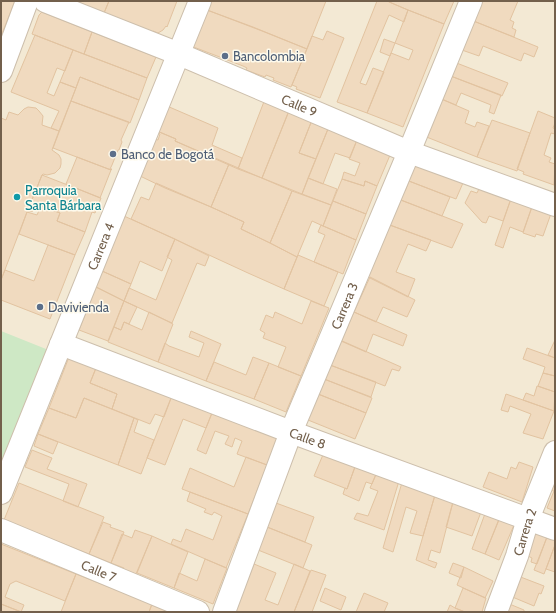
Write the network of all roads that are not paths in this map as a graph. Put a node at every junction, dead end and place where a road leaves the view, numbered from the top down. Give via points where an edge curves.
1 (28, 1) edge
2 (45, 1) edge
3 (200, 1) edge
4 (470, 1) edge
5 (179, 54) junction
6 (1, 71) edge
7 (409, 152) junction
8 (555, 205) edge
9 (60, 344) junction
10 (291, 432) junction
11 (555, 452) edge
12 (1, 493) edge
13 (528, 519) junction
14 (555, 529) edge
15 (1, 530) edge
16 (198, 612) edge
17 (224, 612) edge
18 (496, 612) edge

1 - 6 street
2 - 5 street, Calle 9
3 - 5 street, Carrera 4
4 - 7 street, Carrera 3
5 - 7 street, Calle 9
5 - 9 street, Carrera 4
7 - 8 street, Calle 9
7 - 10 street, Carrera 3
9 - 10 street, Calle 8
9 - 12 street, Carrera 4
10 - 13 street, Calle 8
10 - 17 street, Carrera 3
11 - 13 street, Carrera 2
13 - 14 street, Calle 8
13 - 18 street, Carrera 2
15 - 16 street, Calle 7

